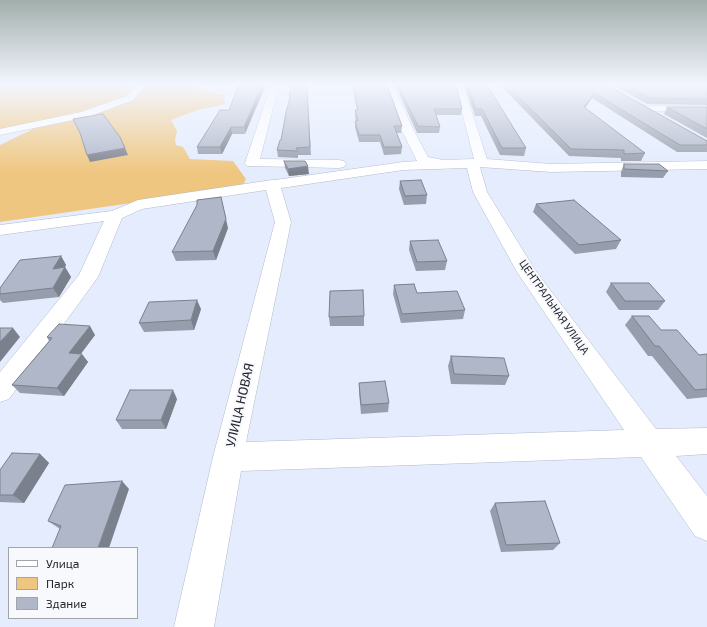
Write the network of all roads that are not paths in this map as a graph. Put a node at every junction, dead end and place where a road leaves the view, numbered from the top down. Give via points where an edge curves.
1 (86, 114) edge
2 (266, 114) edge
3 (401, 114) edge
4 (466, 114) edge
5 (653, 114) edge
6 (663, 120) edge
7 (0, 132) edge
8 (478, 163) junction
9 (707, 164) edge
10 (447, 165) junction
11 (351, 174) junction
12 (272, 184) junction
13 (115, 215) junction
14 (0, 230) edge
15 (0, 390) edge
16 (707, 441) edge
17 (649, 442) junction
18 (228, 457) junction
19 (707, 524) edge
20 (194, 627) edge

1 - 7 street
2 - 11 street via 252,163 351,165
3 - 10 street via 423,160
4 - 8 street, ЦЕНТРАЛЬНАЯ УЛИЦА
5 - 6 street
8 - 9 street via 551,168
8 - 10 street
8 - 17 street, ЦЕНТРАЛЬНАЯ УЛИЦА via 480,192 528,272
10 - 11 street via 403,166
11 - 12 street
12 - 13 street via 138,205
12 - 18 street, УЛИЦА НОВАЯ via 283,222
13 - 14 street
13 - 15 street via 88,277
16 - 17 street
17 - 18 street
17 - 19 street, ЦЕНТРАЛЬНАЯ УЛИЦА
18 - 20 street, УЛИЦА НОВАЯ

